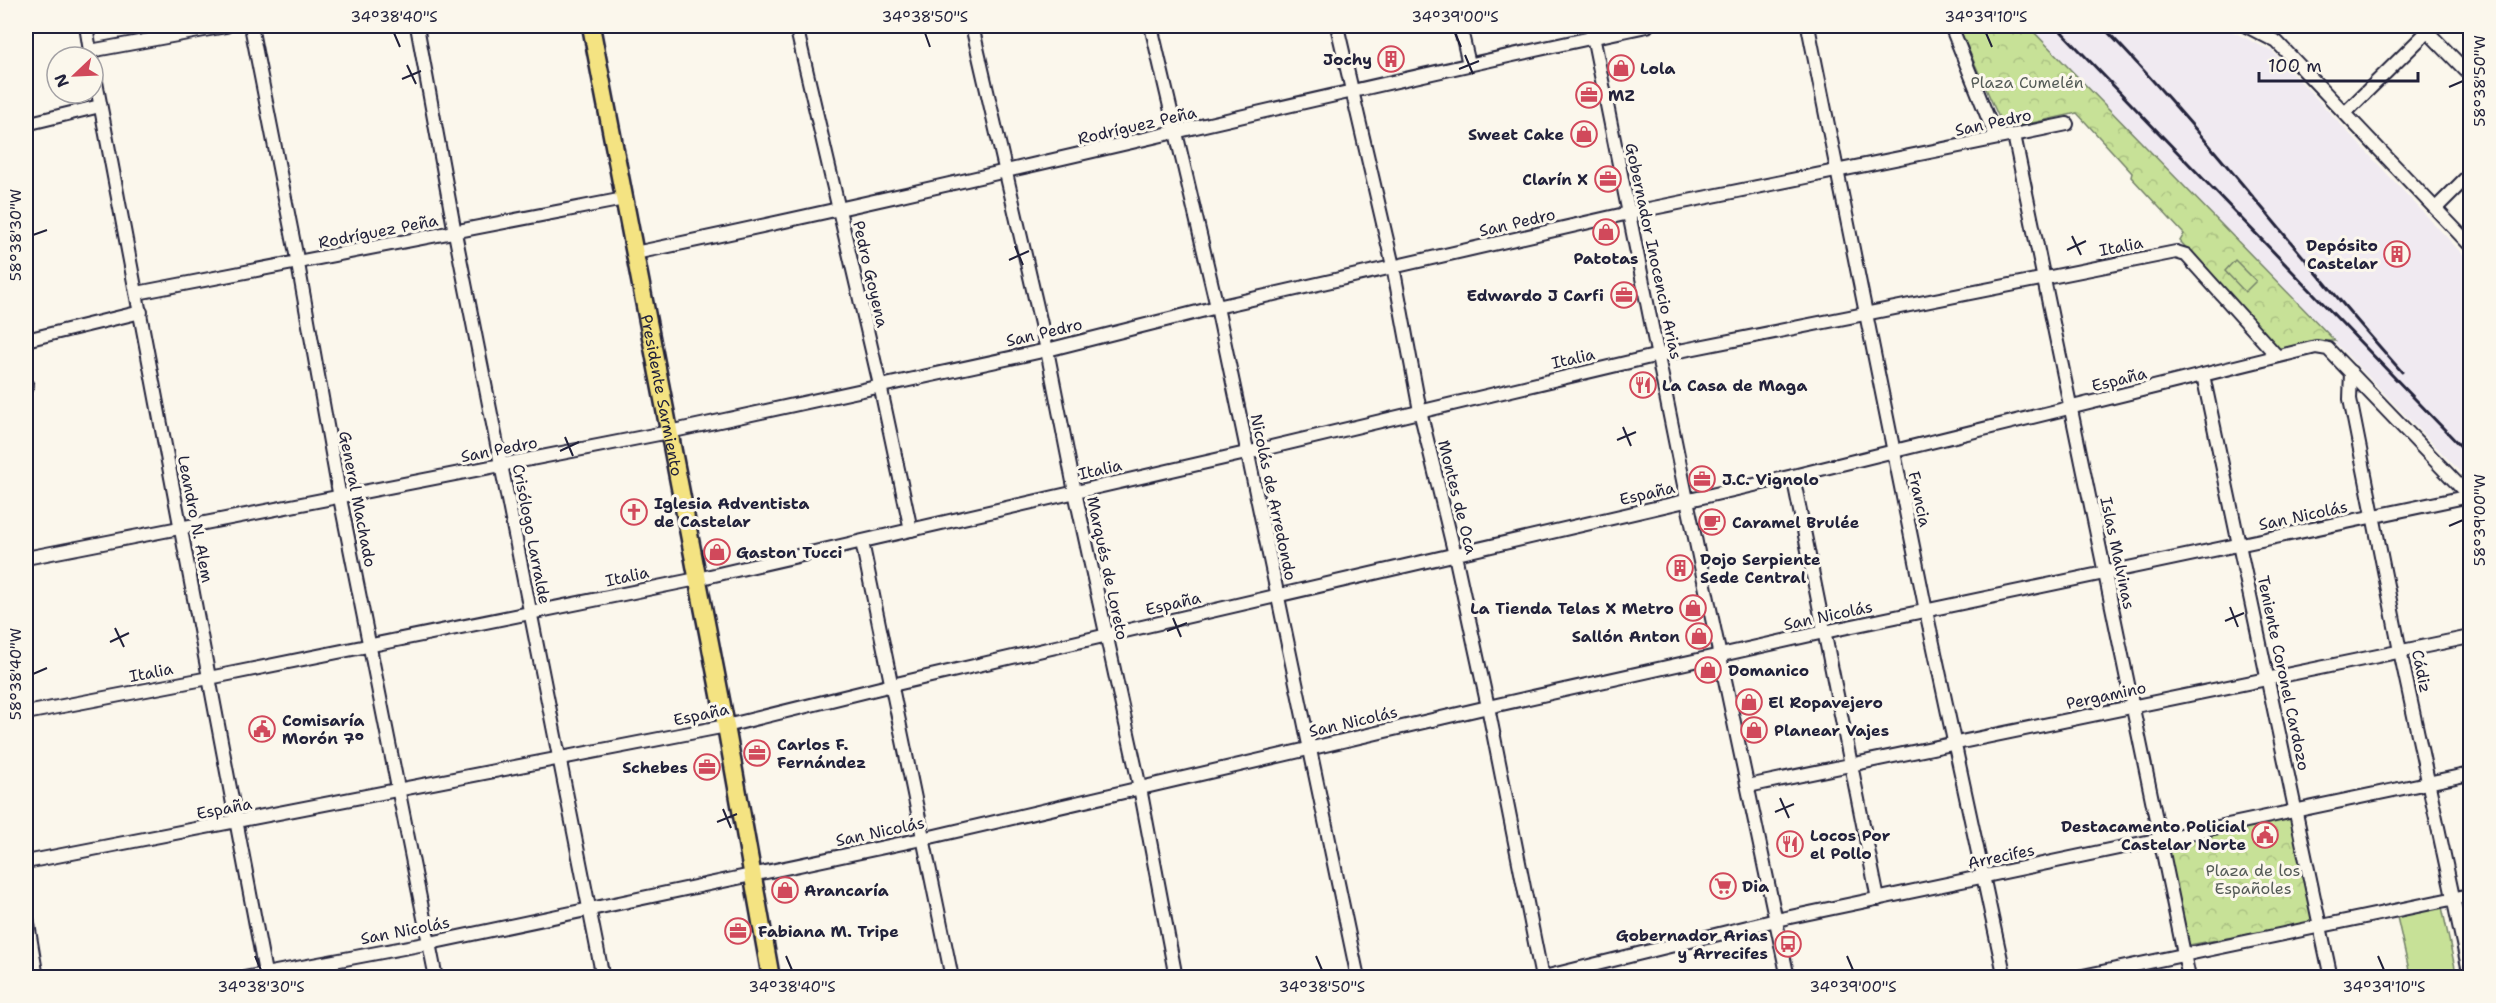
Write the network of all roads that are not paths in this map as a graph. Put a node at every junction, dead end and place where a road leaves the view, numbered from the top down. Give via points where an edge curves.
1 (86, 26) edge
2 (226, 26) edge
3 (251, 26) edge
4 (417, 26) edge
5 (591, 26) edge
6 (796, 26) edge
7 (972, 26) edge
8 (1151, 26) edge
9 (1337, 26) edge
10 (1460, 26) edge
11 (1647, 26) edge
12 (1808, 26) edge
13 (1951, 26) edge
14 (2247, 26) edge
15 (2427, 27) edge
16 (1592, 31) edge
17 (89, 45) edge
18 (105, 51) edge
19 (1469, 64) junction
20 (2470, 75) edge
21 (1352, 91) junction
22 (100, 106) joint
23 (2345, 113) junction
24 (26, 124) edge
25 (2067, 124) dead end
26 (1177, 132) junction
27 (2014, 135) junction
28 (1996, 138) junction
29 (1006, 172) junction
30 (1836, 172) junction
31 (2470, 174) edge
32 (624, 199) junction
33 (2436, 208) junction
34 (840, 210) junction
35 (1629, 213) junction
36 (455, 233) junction
37 (2470, 245) edge
38 (634, 253) junction
39 (298, 264) junction
40 (1393, 266) junction
41 (2044, 278) junction
42 (137, 293) junction
43 (1217, 307) junction
44 (141, 312) junction
45 (1867, 314) junction
46 (26, 340) edge
47 (1047, 350) junction
48 (1659, 355) junction
49 (2277, 356) junction
50 (2351, 372) junction
51 (2203, 375) junction
52 (880, 386) junction
53 (2070, 408) junction
54 (1420, 411) junction
55 (669, 432) junction
56 (1894, 451) junction
57 (1246, 453) junction
58 (502, 466) junction
59 (1792, 476) junction
60 (1075, 492) junction
61 (2470, 496) edge
62 (340, 498) junction
63 (1688, 500) junction
64 (2374, 517) junction
65 (181, 528) junction
66 (911, 530) junction
67 (862, 542) junction
68 (2240, 544) junction
69 (1455, 555) junction
70 (26, 558) edge
71 (2105, 574) junction
72 (697, 579) junction
73 (1278, 595) junction
74 (1926, 610) junction
75 (530, 613) junction
76 (1824, 632) junction
77 (1107, 635) junction
78 (2470, 637) edge
79 (370, 645) junction
80 (2400, 651) junction
81 (1720, 656) junction
82 (2268, 677) junction
83 (209, 678) junction
84 (892, 685) junction
85 (2134, 706) junction
86 (1488, 707) junction
87 (26, 713) edge
88 (726, 726) junction
89 (1955, 742) junction
90 (1310, 748) junction
91 (559, 759) junction
92 (1851, 764) junction
93 (2470, 774) edge
94 (2428, 783) junction
95 (1748, 786) junction
96 (1140, 788) junction
97 (400, 790) junction
98 (2297, 811) junction
99 (237, 823) junction
100 (922, 839) junction
101 (2161, 840) junction
102 (26, 862) edge
103 (752, 875) junction
104 (1983, 876) junction
105 (2470, 895) edge
106 (1878, 898) junction
107 (2455, 898) junction
108 (590, 908) junction
109 (26, 912) edge
110 (1776, 920) junction
111 (2320, 927) junction
112 (430, 943) junction
113 (2184, 953) junction
114 (266, 975) edge
115 (2470, 976) edge
116 (1541, 977) edge
117 (38, 978) edge
118 (244, 978) edge
119 (436, 978) edge
120 (603, 978) edge
121 (771, 978) edge
122 (952, 978) edge
123 (1176, 978) edge
124 (1358, 978) edge
125 (1788, 978) edge
126 (2005, 978) edge
127 (2073, 978) edge
128 (2189, 978) edge
129 (2331, 978) edge

1 - 17 street
2 - 18 street
3 - 39 street, General Machado
4 - 36 street, Crisólogo Larralde
5 - 32 main road, Presidente Sarmiento
6 - 34 street, Pedro Goyena
7 - 29 street, Marqués de Loreto
8 - 26 street, Nicolás de Arredondo
9 - 21 street, Montes de Oca
10 - 19 street
11 - 16 street, Rodríguez Peña
12 - 30 street, Francia
13 - 28 street
14 - 23 street via 2277,42
15 - 20 street
15 - 23 street
16 - 19 street, Rodríguez Peña
16 - 35 street, Gobernador Inocencio Arias
19 - 21 street, Rodríguez Peña
21 - 26 street, Rodríguez Peña
21 - 40 street, Montes de Oca
22 - 24 street
22 - 42 street, Leandro N. Alem
23 - 33 street
25 - 27 street, San Pedro
26 - 29 street, Rodríguez Peña
26 - 43 street, Nicolás de Arredondo
27 - 28 street, San Pedro
27 - 41 street, Islas Malvinas
28 - 30 street, San Pedro
29 - 34 street, Rodríguez Peña
29 - 47 street, Marqués de Loreto
30 - 35 street, San Pedro
30 - 45 street, Francia
31 - 33 street
32 - 36 street, Rodríguez Peña
32 - 38 main road, Presidente Sarmiento
33 - 37 street
34 - 38 street, Rodríguez Peña
34 - 52 street, Pedro Goyena
35 - 40 street, San Pedro
35 - 48 street, Gobernador Inocencio Arias
36 - 39 street, Rodríguez Peña
36 - 58 street, Crisólogo Larralde
38 - 55 main road, Presidente Sarmiento
39 - 42 street, Rodríguez Peña
39 - 62 street, General Machado
40 - 43 street, San Pedro
40 - 54 street, Montes de Oca
41 - 45 street, Italia
41 - 49 street, Italia via 2181,253
41 - 53 street, Islas Malvinas
42 - 44 street, Leandro N. Alem
43 - 47 street, San Pedro
43 - 57 street, Nicolás de Arredondo
44 - 46 street
44 - 65 street, Leandro N. Alem
45 - 48 street, Italia
45 - 56 street, Francia
47 - 52 street, San Pedro
47 - 60 street, Marqués de Loreto
48 - 54 street, Italia
48 - 63 street, Gobernador Inocencio Arias
49 - 50 street, España via 2322,346
49 - 51 street, España
50 - 61 street
50 - 64 street, Cádiz via 2350,399
51 - 53 street, España
51 - 68 street, Teniente Coronel Cardozo
52 - 55 street, San Pedro
52 - 66 street, Pedro Goyena
53 - 56 street, España
53 - 71 street, Islas Malvinas
54 - 57 street, Italia
54 - 69 street, Montes de Oca
55 - 58 street, San Pedro
55 - 72 main road, Presidente Sarmiento
56 - 59 street, España
56 - 74 street, Francia
57 - 60 street, Italia
57 - 73 street, Nicolás de Arredondo
58 - 62 street, San Pedro
58 - 75 street, Crisólogo Larralde
59 - 63 street, España
59 - 76 street
60 - 66 street, Italia
60 - 77 street, Marqués de Loreto
61 - 64 street, San Nicolás
62 - 65 street, San Pedro
62 - 79 street, General Machado
63 - 69 street, España
63 - 81 street, Gobernador Inocencio Arias
64 - 68 street, San Nicolás
64 - 80 street, Cádiz
65 - 70 street, San Pedro
65 - 83 street, Leandro N. Alem
66 - 67 street, Italia
67 - 72 street, Italia
67 - 84 street
68 - 71 street, San Nicolás
68 - 82 street, Teniente Coronel Cardozo
69 - 73 street, España
69 - 86 street, Montes de Oca
71 - 74 street, San Nicolás
71 - 85 street, Islas Malvinas
72 - 75 street, Italia
72 - 88 main road, Presidente Sarmiento
73 - 77 street, España
73 - 90 street, Nicolás de Arredondo
74 - 76 street, San Nicolás
74 - 89 street, Francia
75 - 79 street, Italia
75 - 91 street, Crisólogo Larralde
76 - 81 street, San Nicolás
76 - 92 street
77 - 84 street, España
77 - 96 street, Marqués de Loreto
78 - 80 street, Pergamino
79 - 83 street, Italia
79 - 97 street, General Machado
80 - 82 street, Pergamino
80 - 94 street, Cádiz
81 - 86 street, San Nicolás
81 - 95 street, Gobernador Inocencio Arias
82 - 85 street, Pergamino
82 - 98 street, Teniente Coronel Cardozo
83 - 87 street, Italia
83 - 99 street, Leandro N. Alem
84 - 88 street, España
84 - 100 street
85 - 89 street, Pergamino
85 - 101 street, Islas Malvinas
86 - 90 street, San Nicolás
86 - 116 street, Montes de Oca
88 - 91 street, España
88 - 103 main road, Presidente Sarmiento
89 - 92 street, Pergamino
89 - 104 street, Francia
90 - 96 street, San Nicolás
90 - 124 street, Nicolás de Arredondo
91 - 97 street, España
91 - 108 street, Crisólogo Larralde
92 - 95 street, Pergamino
92 - 106 street
93 - 94 street, Arrecifes
94 - 98 street, Arrecifes
94 - 107 street, Cádiz
95 - 110 street, Gobernador Inocencio Arias
96 - 100 street, San Nicolás
96 - 123 street, Marqués de Loreto
97 - 99 street, España
97 - 112 street, General Machado
98 - 101 street, Arrecifes
98 - 111 street, Teniente Coronel Cardozo
99 - 102 street, España
99 - 114 street, Leandro N. Alem
100 - 103 street, San Nicolás
100 - 122 street
101 - 104 street, Arrecifes
101 - 113 street, Islas Malvinas
103 - 108 street, San Nicolás
103 - 121 main road, Presidente Sarmiento
104 - 106 street, Arrecifes
104 - 126 street, Francia
105 - 107 street
106 - 110 street, Arrecifes
107 - 111 street
107 - 115 street, Cádiz
108 - 112 street, San Nicolás
108 - 120 street, Crisólogo Larralde
109 - 117 street
110 - 116 street, Arrecifes
110 - 125 street, Gobernador Inocencio Arias
111 - 113 street
111 - 129 street, Teniente Coronel Cardozo
112 - 114 street, San Nicolás
112 - 119 street, General Machado
113 - 127 street
113 - 128 street, Islas Malvinas
114 - 118 street, San Nicolás

